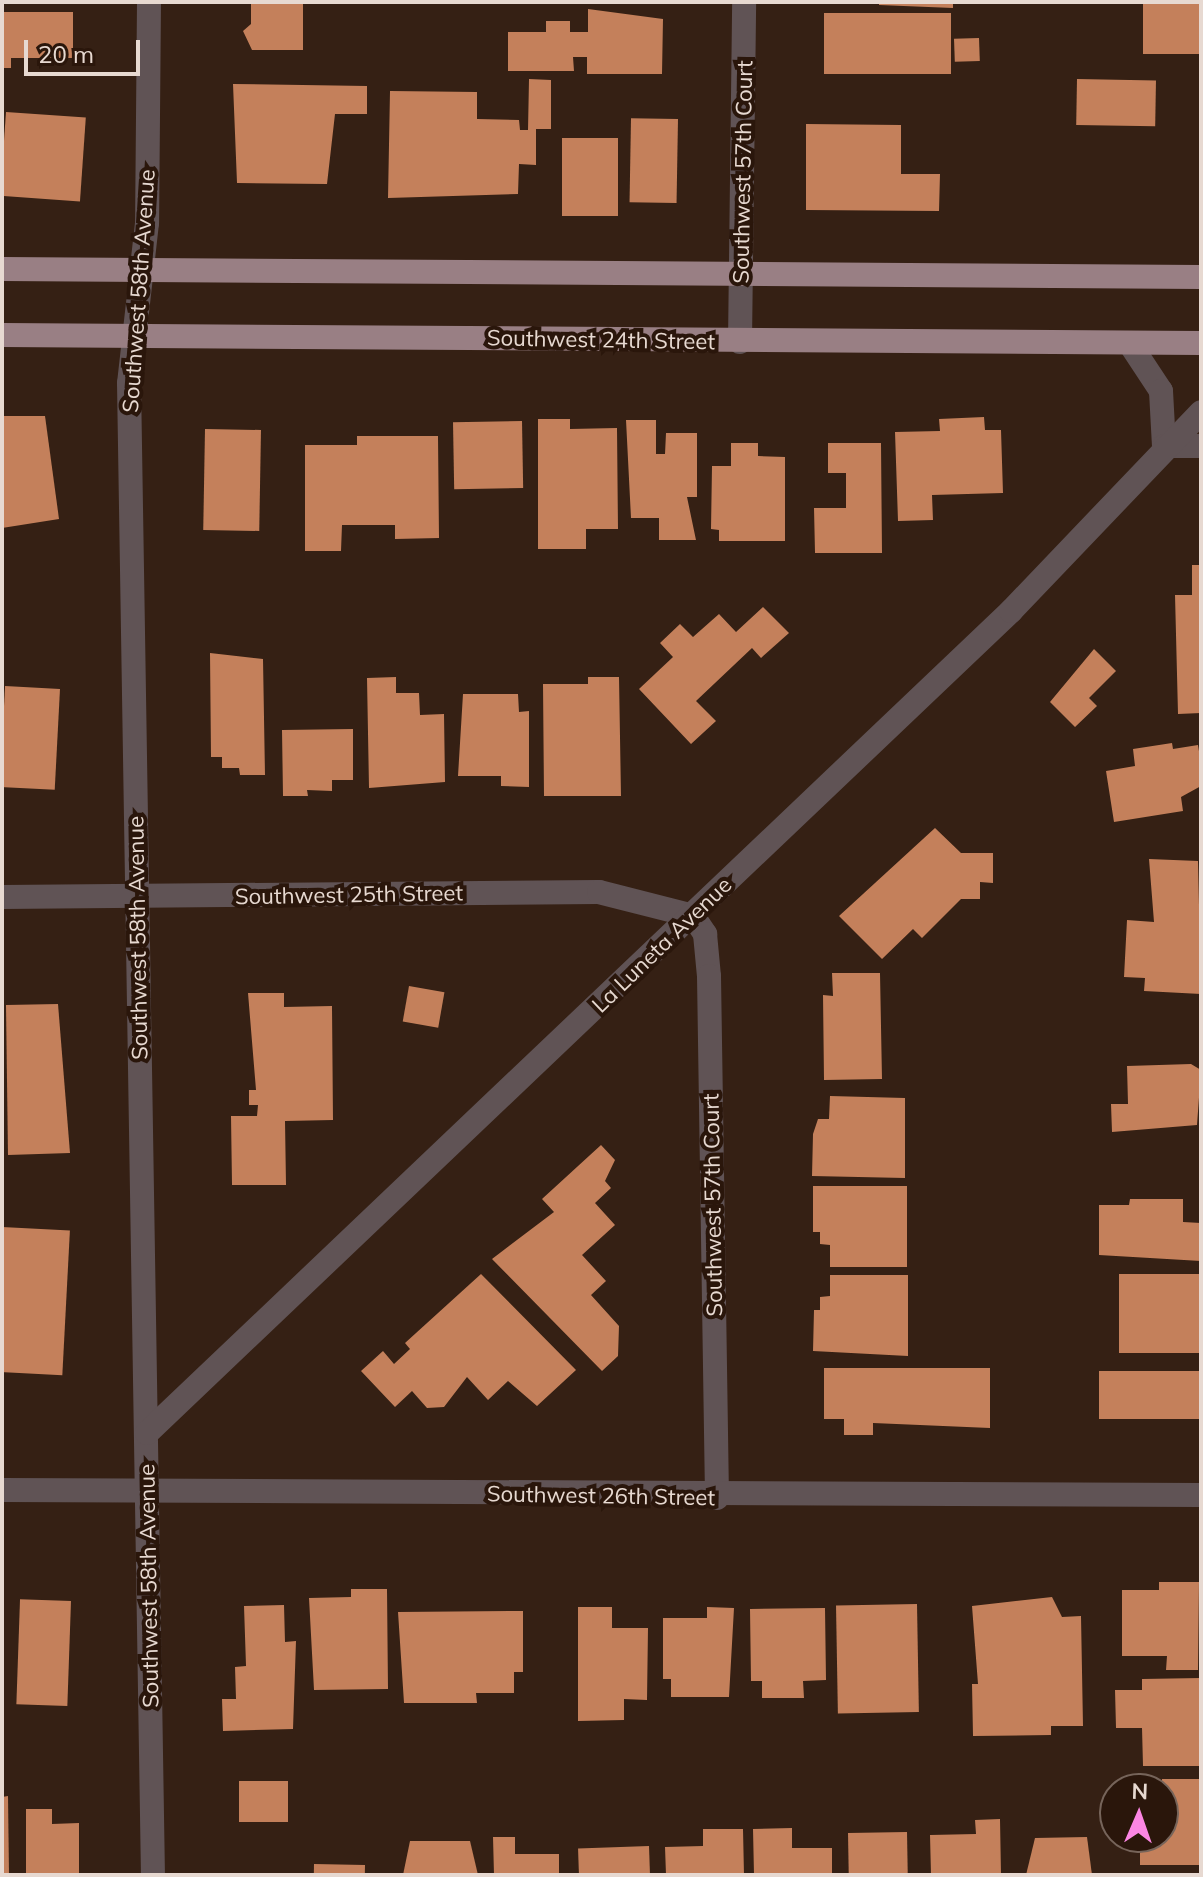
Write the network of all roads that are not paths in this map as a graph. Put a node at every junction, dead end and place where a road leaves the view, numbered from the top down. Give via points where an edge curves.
1 (149, 2) edge
2 (744, 2) edge
3 (2, 269) edge
4 (141, 269) junction
5 (742, 274) junction
6 (1201, 277) edge
7 (2, 335) edge
8 (132, 335) junction
9 (740, 342) junction
10 (1201, 343) edge
11 (1130, 344) junction
12 (1201, 412) edge
13 (1164, 446) junction
14 (1201, 446) edge
15 (2, 897) edge
16 (138, 897) junction
17 (693, 916) junction
18 (147, 1433) junction
19 (2, 1490) edge
20 (148, 1491) junction
21 (1201, 1495) edge
22 (717, 1498) junction
23 (153, 1875) edge

1 - 4 street, Southwest 58th Avenue
2 - 5 street, Southwest 57th Court
3 - 4 main road
4 - 5 main road
4 - 8 street, Southwest 58th Avenue
5 - 6 main road
5 - 9 street, Southwest 57th Court
7 - 8 main road, Southwest 24th Street
8 - 9 main road, Southwest 24th Street
8 - 16 street, Southwest 58th Avenue
9 - 11 main road, Southwest 24th Street
10 - 11 main road, Southwest 24th Street
11 - 13 street via 1161,391
12 - 13 street, La Luneta Avenue
13 - 14 street
13 - 17 street, La Luneta Avenue via 1011,611
15 - 16 street, Southwest 25th Street
16 - 17 street, Southwest 25th Street via 599,892
16 - 18 street, Southwest 58th Avenue
17 - 18 street, La Luneta Avenue
17 - 22 street, Southwest 57th Court via 705,934 709,976
18 - 20 street, Southwest 58th Avenue
19 - 20 street, Southwest 26th Street
20 - 22 street, Southwest 26th Street
20 - 23 street, Southwest 58th Avenue
21 - 22 street, Southwest 26th Street

